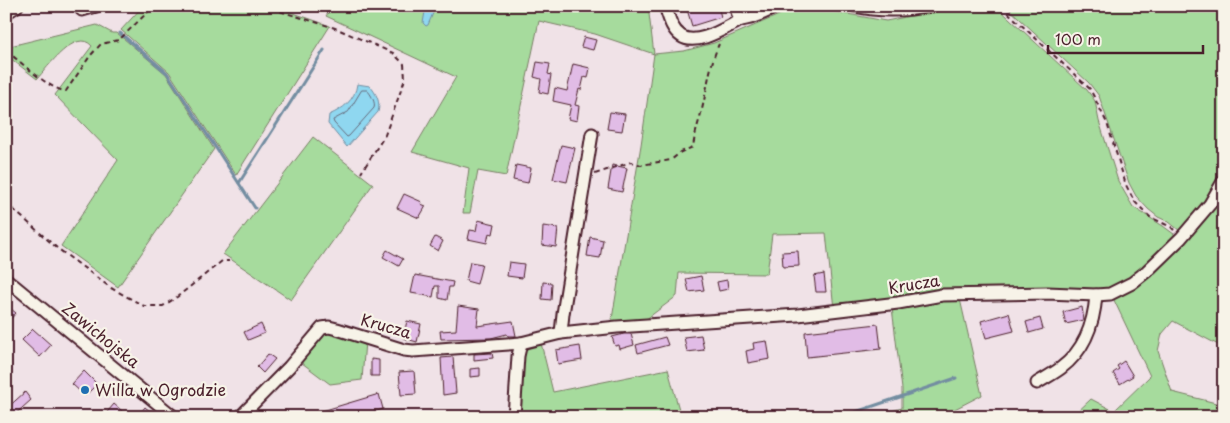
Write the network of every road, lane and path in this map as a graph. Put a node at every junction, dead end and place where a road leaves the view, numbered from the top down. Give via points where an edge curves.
1 (18, 6) edge
2 (78, 6) edge
3 (96, 6) edge
4 (154, 6) edge
5 (262, 6) edge
6 (665, 6) edge
7 (735, 6) edge
8 (778, 6) edge
9 (854, 6) edge
10 (932, 6) edge
11 (1001, 6) edge
12 (6, 12) edge
13 (740, 20) junction
14 (725, 28) junction
15 (6, 51) edge
16 (592, 134) dead end
17 (362, 173) dead end
18 (585, 177) junction
19 (1224, 180) edge
20 (6, 203) edge
21 (1181, 238) junction
22 (229, 261) dead end
23 (6, 279) edge
24 (1096, 295) junction
25 (561, 333) junction
26 (521, 343) junction
27 (1037, 383) dead end
28 (174, 417) edge
29 (240, 417) edge
30 (514, 417) edge

1 - 12 street
2 - 3 street via 82,10
4 - 15 path via 119,40 101,44 66,91 46,83
5 - 17 path via 335,28 393,53 404,64 405,79 385,135
6 - 14 street via 673,28 682,37 700,38
7 - 13 street
8 - 13 street
9 - 10 street via 887,11
11 - 21 path via 1090,90 1106,123 1134,201
13 - 14 street
14 - 18 path via 711,65 693,147 671,160 641,165 631,162
16 - 18 street
18 - 25 street
19 - 21 street, Krucza via 1210,204
20 - 22 path via 57,248 111,288 144,306 163,306 222,262
21 - 24 street, Krucza via 1132,283 1110,294
23 - 28 street, Zawichojska
24 - 25 street, Krucza via 942,295 798,316
24 - 27 street via 1089,333 1078,350 1059,370
25 - 26 street, Krucza
26 - 29 street, Krucza via 413,351 337,329 322,328
26 - 30 street

